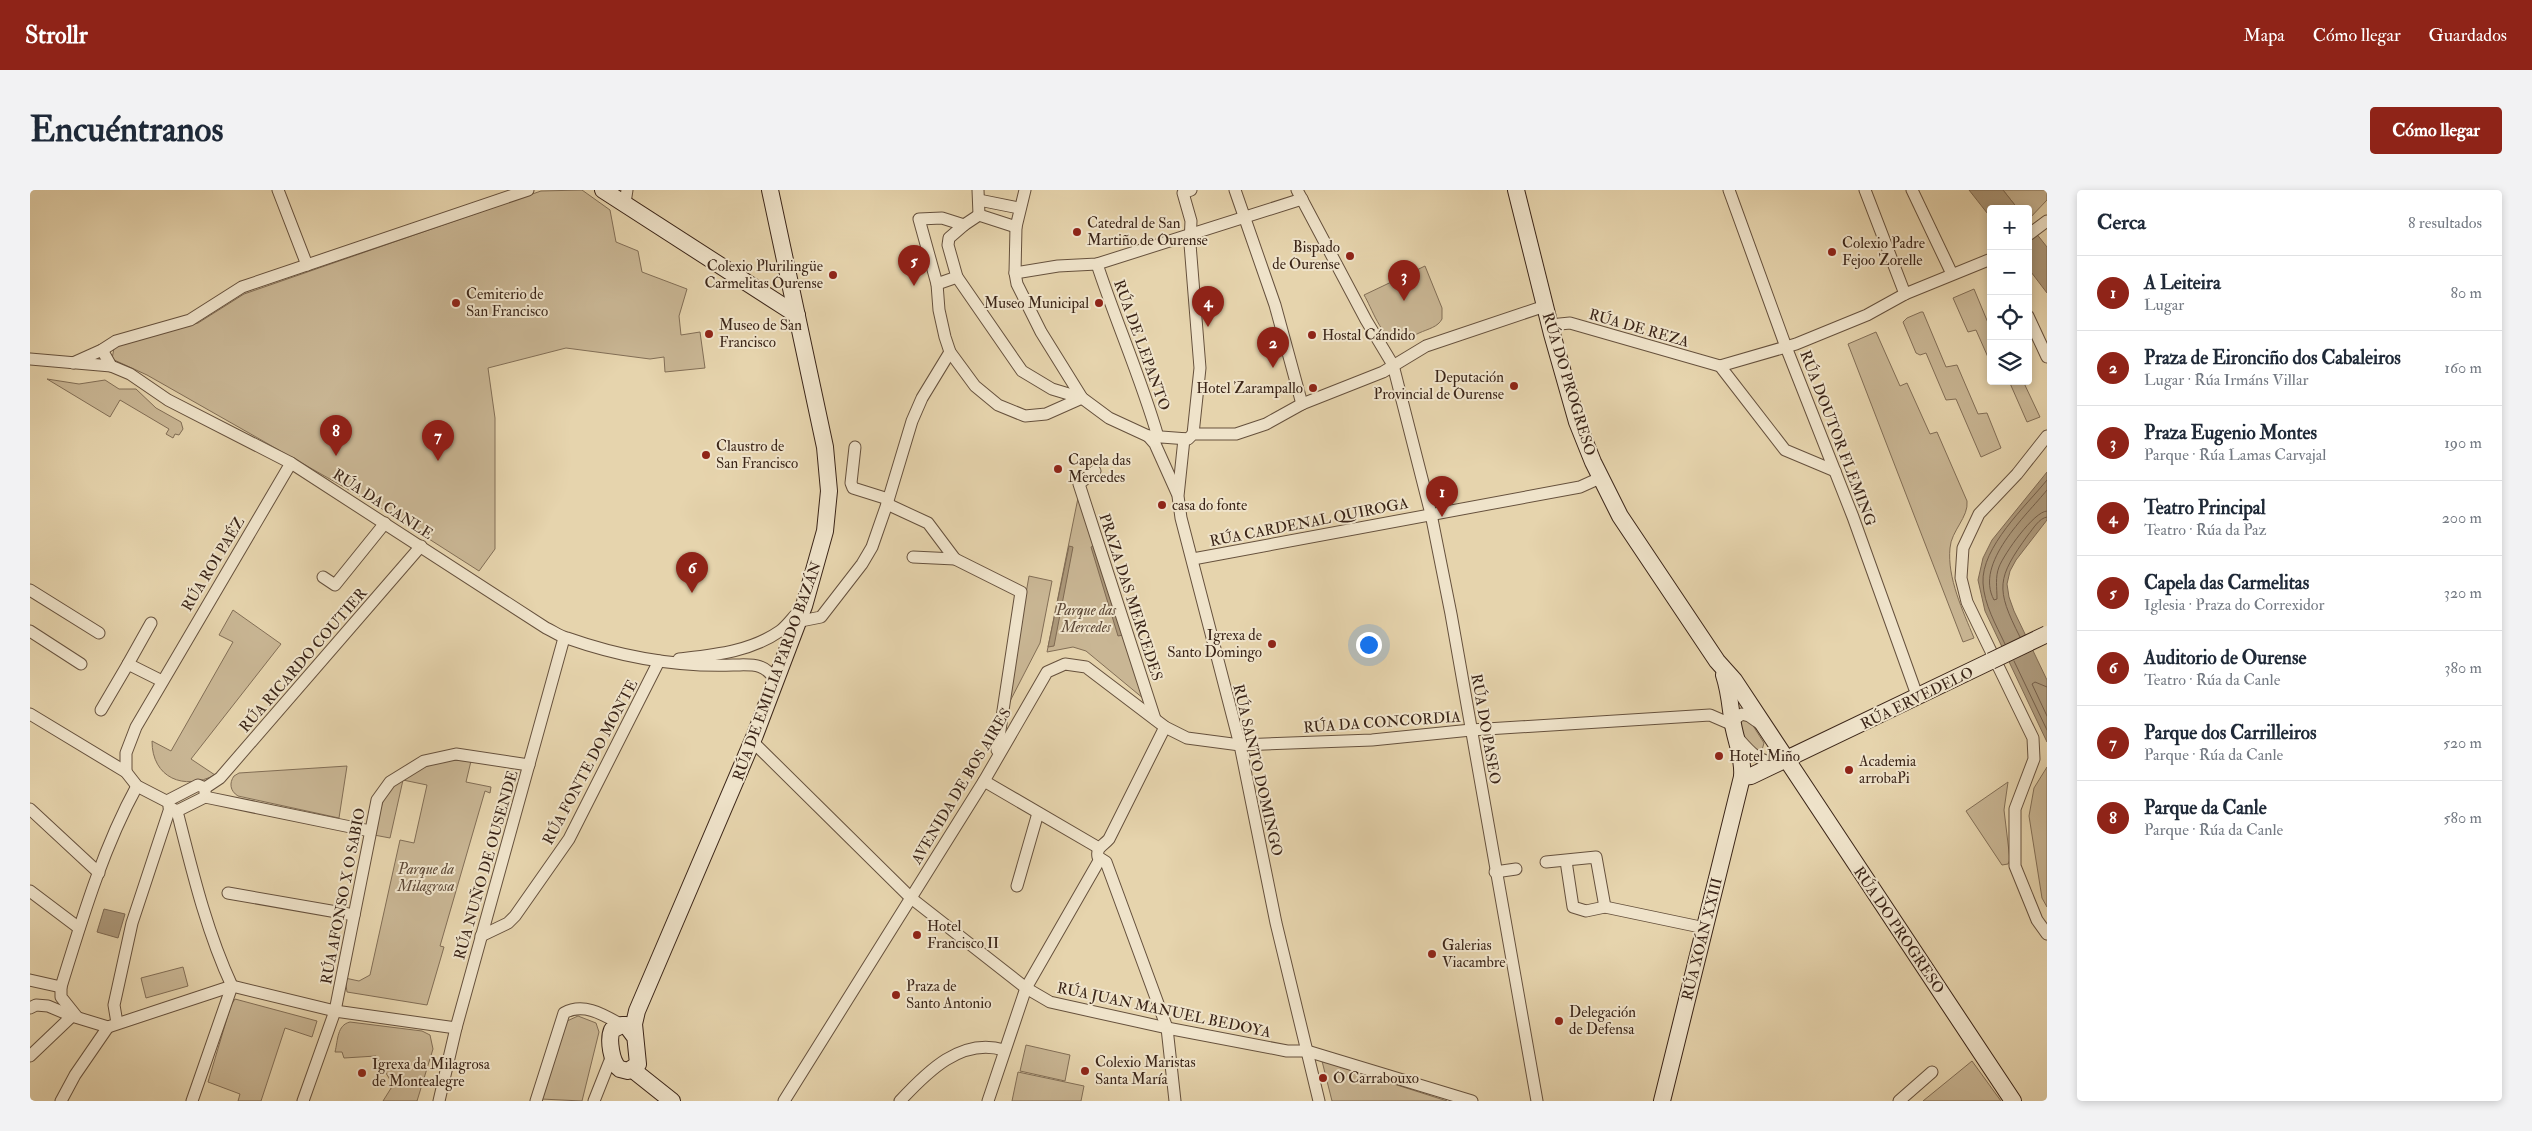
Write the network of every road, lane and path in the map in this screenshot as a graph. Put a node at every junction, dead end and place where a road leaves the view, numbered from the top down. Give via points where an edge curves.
1 (278, 190) edge
2 (528, 190) edge
3 (603, 190) edge
4 (770, 190) edge
5 (1236, 190) edge
6 (1516, 190) edge
7 (1729, 190) edge
8 (1865, 190) edge
9 (1912, 190) edge
10 (1021, 191) edge
11 (1187, 191) edge
12 (980, 192) edge
13 (1299, 195) edge
14 (626, 197) edge
15 (1019, 208) junction
16 (977, 216) junction
17 (1246, 217) junction
18 (2044, 224) edge
19 (964, 225) junction
20 (1016, 227) junction
21 (2032, 232) edge
22 (1191, 234) junction
23 (1987, 261) edge
24 (1097, 264) junction
25 (308, 265) junction
26 (1015, 273) junction
27 (1952, 274) junction
28 (958, 278) junction
29 (937, 284) junction
30 (1905, 294) junction
31 (1544, 306) junction
32 (797, 315) junction
33 (2032, 324) edge
34 (1550, 325) junction
35 (1786, 347) junction
36 (102, 350) junction
37 (950, 352) junction
38 (2047, 356) edge
39 (30, 359) edge
40 (73, 363) junction
41 (1393, 365) junction
42 (111, 366) junction
43 (1720, 366) junction
44 (1082, 398) junction
45 (1302, 404) junction
46 (1188, 436) junction
47 (2047, 436) edge
48 (1153, 437) junction
49 (855, 447) dead end
50 (291, 463) junction
51 (1095, 471) dead end
52 (1835, 471) junction
53 (1600, 478) junction
54 (1178, 496) junction
55 (888, 501) junction
56 (1431, 514) junction
57 (385, 523) junction
58 (421, 546) junction
59 (913, 557) dead end
60 (955, 559) junction
61 (1192, 559) junction
62 (323, 577) dead end
63 (30, 590) edge
64 (804, 606) junction
65 (796, 622) junction
66 (151, 623) dead end
67 (30, 631) edge
68 (98, 633) dead end
69 (2047, 634) edge
70 (768, 637) junction
71 (564, 638) junction
72 (787, 649) junction
73 (659, 661) junction
74 (81, 664) dead end
75 (128, 664) junction
76 (1720, 665) junction
77 (1996, 666) junction
78 (162, 681) junction
79 (776, 681) junction
80 (1918, 698) junction
81 (101, 710) dead end
82 (30, 714) edge
83 (1155, 719) junction
84 (1165, 727) junction
85 (1471, 730) junction
86 (1735, 731) junction
87 (1768, 732) junction
88 (753, 742) junction
89 (1240, 746) junction
90 (996, 760) junction
91 (1760, 760) junction
92 (1782, 761) junction
93 (529, 765) junction
94 (126, 772) junction
95 (1742, 777) junction
96 (984, 781) junction
97 (137, 786) junction
98 (205, 793) junction
99 (172, 807) junction
100 (30, 808) edge
101 (1038, 813) junction
102 (370, 831) junction
103 (1099, 854) junction
104 (1546, 862) dead end
105 (1566, 862) junction
106 (1516, 869) dead end
107 (1495, 872) junction
108 (99, 873) junction
109 (1017, 886) dead end
110 (30, 891) edge
111 (228, 893) dead end
112 (911, 898) junction
113 (1605, 907) junction
114 (354, 915) junction
115 (80, 928) junction
116 (1705, 928) junction
117 (2047, 934) edge
118 (481, 936) junction
119 (30, 980) edge
120 (232, 986) junction
121 (61, 987) junction
122 (1026, 988) junction
123 (30, 1008) edge
124 (335, 1011) junction
125 (74, 1017) junction
126 (113, 1025) junction
127 (456, 1028) junction
128 (1167, 1028) junction
129 (623, 1031) junction
130 (1004, 1050) junction
131 (1307, 1051) junction
132 (613, 1053) junction
133 (30, 1056) edge
134 (635, 1070) junction
135 (1932, 1072) dead end
136 (600, 1083) junction
137 (61, 1101) edge
138 (192, 1101) edge
139 (303, 1101) edge
140 (439, 1101) edge
141 (536, 1101) edge
142 (594, 1101) edge
143 (672, 1101) edge
144 (784, 1101) edge
145 (900, 1101) edge
146 (988, 1101) edge
147 (1175, 1101) edge
148 (1318, 1101) edge
149 (1472, 1101) edge
150 (1537, 1101) edge
151 (1662, 1101) edge
152 (1899, 1101) edge
153 (2013, 1101) edge

1 - 25 street
2 - 25 street
3 - 14 street
4 - 32 street, RÚA DE EMILIA PARDO BAZÁN
5 - 17 street
6 - 31 street, RÚA DO PROGRESO
7 - 35 street, RÚA DOUTOR FLEMING
8 - 30 street
9 - 27 street
10 - 15 street
11 - 22 street
12 - 15 street
12 - 16 street
13 - 17 street
13 - 41 street, RÚA DO PASEO
14 - 32 street
15 - 20 street
16 - 19 street
16 - 20 street
17 - 22 street
17 - 45 street via 1275,305
18 - 21 street
19 - 28 street via 948,238
19 - 29 street via 942,218 919,219
20 - 26 street
22 - 24 street
22 - 46 street via 1200,368
23 - 27 street
24 - 26 street
24 - 48 street, RÚA DE LEPANTO via 1144,389
25 - 36 street via 242,287 190,320 116,341
26 - 44 street via 1017,284 1041,332
27 - 30 street
28 - 29 street
28 - 44 street via 1022,371 1052,389
29 - 37 street via 939,310
30 - 35 street via 1851,322
31 - 34 street, RÚA DO PROGRESO
31 - 41 street via 1426,346
32 - 64 street, RÚA DE EMILIA PARDO BAZÁN via 824,447 829,490 825,530
33 - 38 street
34 - 43 street, RÚA DE REZA via 1570,323
34 - 53 street, RÚA DO PROGRESO via 1578,422
35 - 43 street
35 - 52 street, RÚA DOUTOR FLEMING
36 - 40 street
36 - 42 street
37 - 44 street via 987,397 1025,416 1043,415
37 - 55 street via 918,406
39 - 40 street
40 - 42 street
41 - 45 street
41 - 56 street, RÚA DO PASEO
42 - 50 street, RÚA DA CANLE via 135,377 168,400
43 - 52 street via 1785,450
44 - 48 street via 1109,418
45 - 46 street via 1266,424 1236,434
46 - 48 street
46 - 54 street
47 - 77 street via 1979,514 1963,548 1961,578 1967,602
48 - 54 street, RÚA DE LEPANTO
49 - 55 street via 853,488
50 - 57 street, RÚA DA CANLE
50 - 78 street, RÚA ROI PAÉZ
51 - 83 street, PRAZA DAS MERCEDES via 1079,484
52 - 80 street, RÚA DOUTOR FLEMING
53 - 56 street, RÚA CARDENAL QUIROGA via 1580,487
53 - 76 street, RÚA DO PROGRESO via 1620,516
54 - 61 street, RÚA SANTO DOMINGO
55 - 60 street via 928,523
55 - 65 street via 872,547 862,564 821,617
56 - 61 street, RÚA CARDENAL QUIROGA
56 - 85 street, RÚA DO PASEO
57 - 58 street, RÚA DA CANLE
57 - 62 street via 335,585
58 - 71 street, RÚA DA CANLE
58 - 98 street, RÚA RICARDO COUTIER
59 - 60 street
60 - 90 street via 1021,592
61 - 89 street, RÚA SANTO DOMINGO
63 - 68 street
64 - 65 street, RÚA DE EMILIA PARDO BAZÁN
64 - 70 street, RÚA DA CANLE via 781,630
65 - 72 street, RÚA DE EMILIA PARDO BAZÁN
66 - 75 street
67 - 74 street
69 - 77 street, RÚA ERVEDELO, bridge
70 - 72 street via 786,644
70 - 73 street, RÚA DA CANLE via 721,654
71 - 73 street, RÚA DA CANLE
71 - 93 street, RÚA NUÑO DE OUSENDE
72 - 79 street, RÚA DE EMILIA PARDO BAZÁN
73 - 79 street, RÚA DA CANLE via 704,666 757,664 771,672
73 - 118 street, RÚA FONTE DO MONTE via 569,839 515,916
75 - 78 street
75 - 81 street
76 - 86 street, RÚA DO PROGRESO via 1730,695
76 - 87 street, RÚA DO PROGRESO via 1734,680
77 - 80 street, RÚA ERVEDELO
77 - 117 street via 2033,738 2034,759 2015,809 2015,866 2037,920
78 - 94 street, RÚA ROI PAÉZ via 136,727 126,753
79 - 88 street, RÚA DE EMILIA PARDO BAZÁN
80 - 92 street, RÚA ERVEDELO
82 - 94 street
83 - 84 street, AVENIDA DE BOS AIRES
83 - 90 street, AVENIDA DE BOS AIRES via 1086,667 1065,664 1047,672
84 - 89 street, AVENIDA DE BOS AIRES via 1187,738
84 - 103 street
85 - 86 street, RÚA DA CONCORDIA via 1710,715
85 - 89 street, RÚA DA CONCORDIA via 1372,740
85 - 107 street, RÚA DO PASEO
86 - 87 street, RÚA DO PROGRESO via 1739,715 1744,714
86 - 91 street via 1749,752
86 - 95 street, RÚA XOÁN XXIII
87 - 91 street via 1772,748
87 - 92 street, RÚA DO PROGRESO
88 - 112 street, RÚA JUAN MANUEL BEDOYA
88 - 129 street, RÚA DE EMILIA PARDO BAZÁN via 634,1024
89 - 131 street, RÚA SANTO DOMINGO via 1276,923
90 - 96 street, AVENIDA DE BOS AIRES
91 - 92 street
91 - 95 street
92 - 95 street
92 - 153 street, RÚA DO PROGRESO
93 - 102 street, RÚA AFONSO X O SABIO via 456,754 424,761 390,782 377,800
93 - 118 street, RÚA NUÑO DE OUSENDE
94 - 97 street
95 - 116 street, RÚA XOÁN XXIII
96 - 101 street
96 - 112 street, AVENIDA DE BOS AIRES
97 - 99 street
97 - 108 street via 122,814
98 - 99 street, RÚA RICARDO COUTIER
98 - 102 street
99 - 120 street via 218,955
99 - 126 street via 132,923 114,1004
100 - 108 street
101 - 103 street
101 - 109 street
102 - 114 street, RÚA AFONSO X O SABIO
103 - 122 street
103 - 128 street via 1106,862
104 - 105 street
105 - 113 street via 1572,907 1586,911
105 - 113 street via 1596,857
106 - 107 street
107 - 150 street, RÚA DO PASEO
108 - 115 street
110 - 115 street
111 - 114 street
112 - 122 street, RÚA JUAN MANUEL BEDOYA
112 - 144 street, AVENIDA DE BOS AIRES
113 - 116 street
114 - 124 street, RÚA AFONSO X O SABIO
115 - 121 street
116 - 151 street, RÚA XOÁN XXIII
118 - 127 street, RÚA NUÑO DE OUSENDE
119 - 121 street
120 - 124 street
120 - 126 street
120 - 138 street
121 - 125 street via 61,997
122 - 128 street, RÚA JUAN MANUEL BEDOYA via 1050,1002
122 - 130 street
123 - 125 street via 48,1006
124 - 127 street
124 - 139 street, RÚA AFONSO X O SABIO
125 - 126 street
125 - 133 street
126 - 137 street via 75,1075
127 - 140 street, RÚA NUÑO DE OUSENDE
128 - 131 street, RÚA JUAN MANUEL BEDOYA
128 - 147 street
129 - 132 street, RÚA DE EMILIA PARDO BAZÁN
129 - 134 street, RÚA DE EMILIA PARDO BAZÁN
129 - 141 street via 598,1011 581,1009 564,1014
130 - 145 street via 994,1047 967,1049 930,1069
130 - 146 street
131 - 148 street, RÚA SANTO DOMINGO
131 - 149 street, RÚA JUAN MANUEL BEDOYA
132 - 134 street, RÚA DE EMILIA PARDO BAZÁN via 616,1066
132 - 136 street
134 - 136 street
134 - 143 street
135 - 152 street
136 - 142 street

